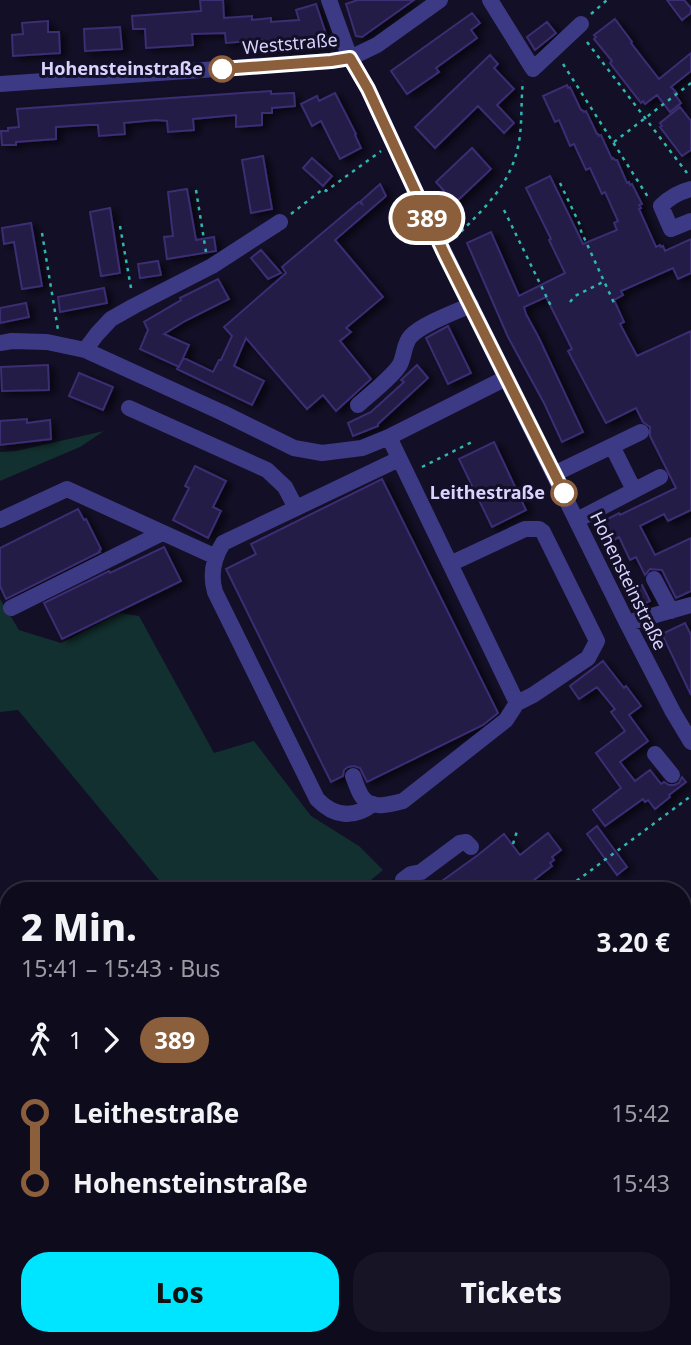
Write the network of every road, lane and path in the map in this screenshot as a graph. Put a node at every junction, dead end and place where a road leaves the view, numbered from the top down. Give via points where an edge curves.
1 (329, 0) edge
2 (440, 0) edge
3 (490, 0) edge
4 (607, 0) edge
5 (579, 26) junction
6 (554, 49) junction
7 (350, 58) junction
8 (533, 69) junction
9 (691, 83) edge
10 (0, 84) edge
11 (646, 118) junction
12 (393, 142) junction
13 (614, 142) junction
14 (690, 178) edge
15 (560, 183) dead end
16 (691, 189) edge
17 (196, 190) dead end
18 (661, 206) junction
19 (504, 210) dead end
20 (691, 221) edge
21 (280, 222) joint
22 (120, 226) dead end
23 (42, 233) dead end
24 (443, 250) junction
25 (210, 267) junction
26 (605, 281) junction
27 (570, 302) dead end
28 (614, 303) dead end
29 (471, 305) junction
30 (134, 306) junction
31 (551, 306) dead end
32 (0, 343) edge
33 (61, 345) junction
34 (85, 350) junction
35 (506, 378) junction
36 (358, 405) dead end
37 (129, 408) dead end
38 (641, 432) dead end
39 (388, 437) junction
40 (474, 441) dead end
41 (612, 446) junction
42 (399, 459) junction
43 (406, 474) junction
44 (554, 474) junction
45 (660, 477) dead end
46 (634, 490) junction
47 (296, 508) junction
48 (0, 520) edge
49 (577, 520) junction
50 (162, 533) junction
51 (216, 556) junction
52 (450, 564) junction
53 (654, 579) dead end
54 (691, 606) edge
55 (11, 608) dead end
56 (671, 611) junction
57 (627, 623) junction
58 (517, 703) junction
59 (691, 742) edge
60 (655, 754) dead end
61 (672, 775) dead end
62 (352, 776) dead end
63 (691, 796) edge
64 (373, 804) junction
65 (517, 831) dead end
66 (513, 844) dead end
67 (471, 847) dead end
68 (403, 880) dead end
69 (575, 882) edge

1 - 7 street, Hohensteinstraße
2 - 7 street, Weststraße via 377,45
3 - 8 street
4 - 5 path
5 - 6 street
5 - 11 path
6 - 8 street
6 - 13 path
7 - 10 street, Weststraße
7 - 12 street, Hohensteinstraße
8 - 24 path via 524,77 520,139 510,173 495,197
9 - 11 path
11 - 13 path
11 - 14 path
12 - 21 path
12 - 24 street, Hohensteinstraße
13 - 18 path via 652,203
15 - 26 path
16 - 18 street
17 - 25 path
18 - 20 street via 671,229
19 - 31 path
21 - 25 street
22 - 30 path
23 - 33 path
24 - 29 street, Hohensteinstraße
25 - 30 street
26 - 27 path
26 - 28 path
29 - 35 street, Hohensteinstraße
29 - 36 street via 412,335 398,368
30 - 34 street via 111,319
32 - 33 street
33 - 34 street
34 - 39 street via 294,447 322,453 362,448
35 - 39 street
35 - 44 street, Hohensteinstraße
37 - 47 street via 267,470 285,487
38 - 41 street
39 - 42 street
40 - 43 path
41 - 44 street
41 - 46 street
42 - 43 street
42 - 47 street
43 - 52 street
44 - 49 street, Hohensteinstraße
45 - 46 street
46 - 49 street
47 - 51 street via 223,543
48 - 50 street via 67,489
49 - 57 street, Hohensteinstraße
50 - 51 street
50 - 55 street
51 - 64 street via 212,572 215,592 317,799 334,813 344,814 363,812
52 - 58 street
52 - 58 street via 525,529 539,529 597,641 588,658
53 - 56 street
54 - 56 street
56 - 57 street
57 - 59 street, Hohensteinstraße
58 - 64 street via 506,720 403,801
60 - 61 street
62 - 64 street via 362,798
63 - 69 path
65 - 66 path
67 - 68 street via 460,843

